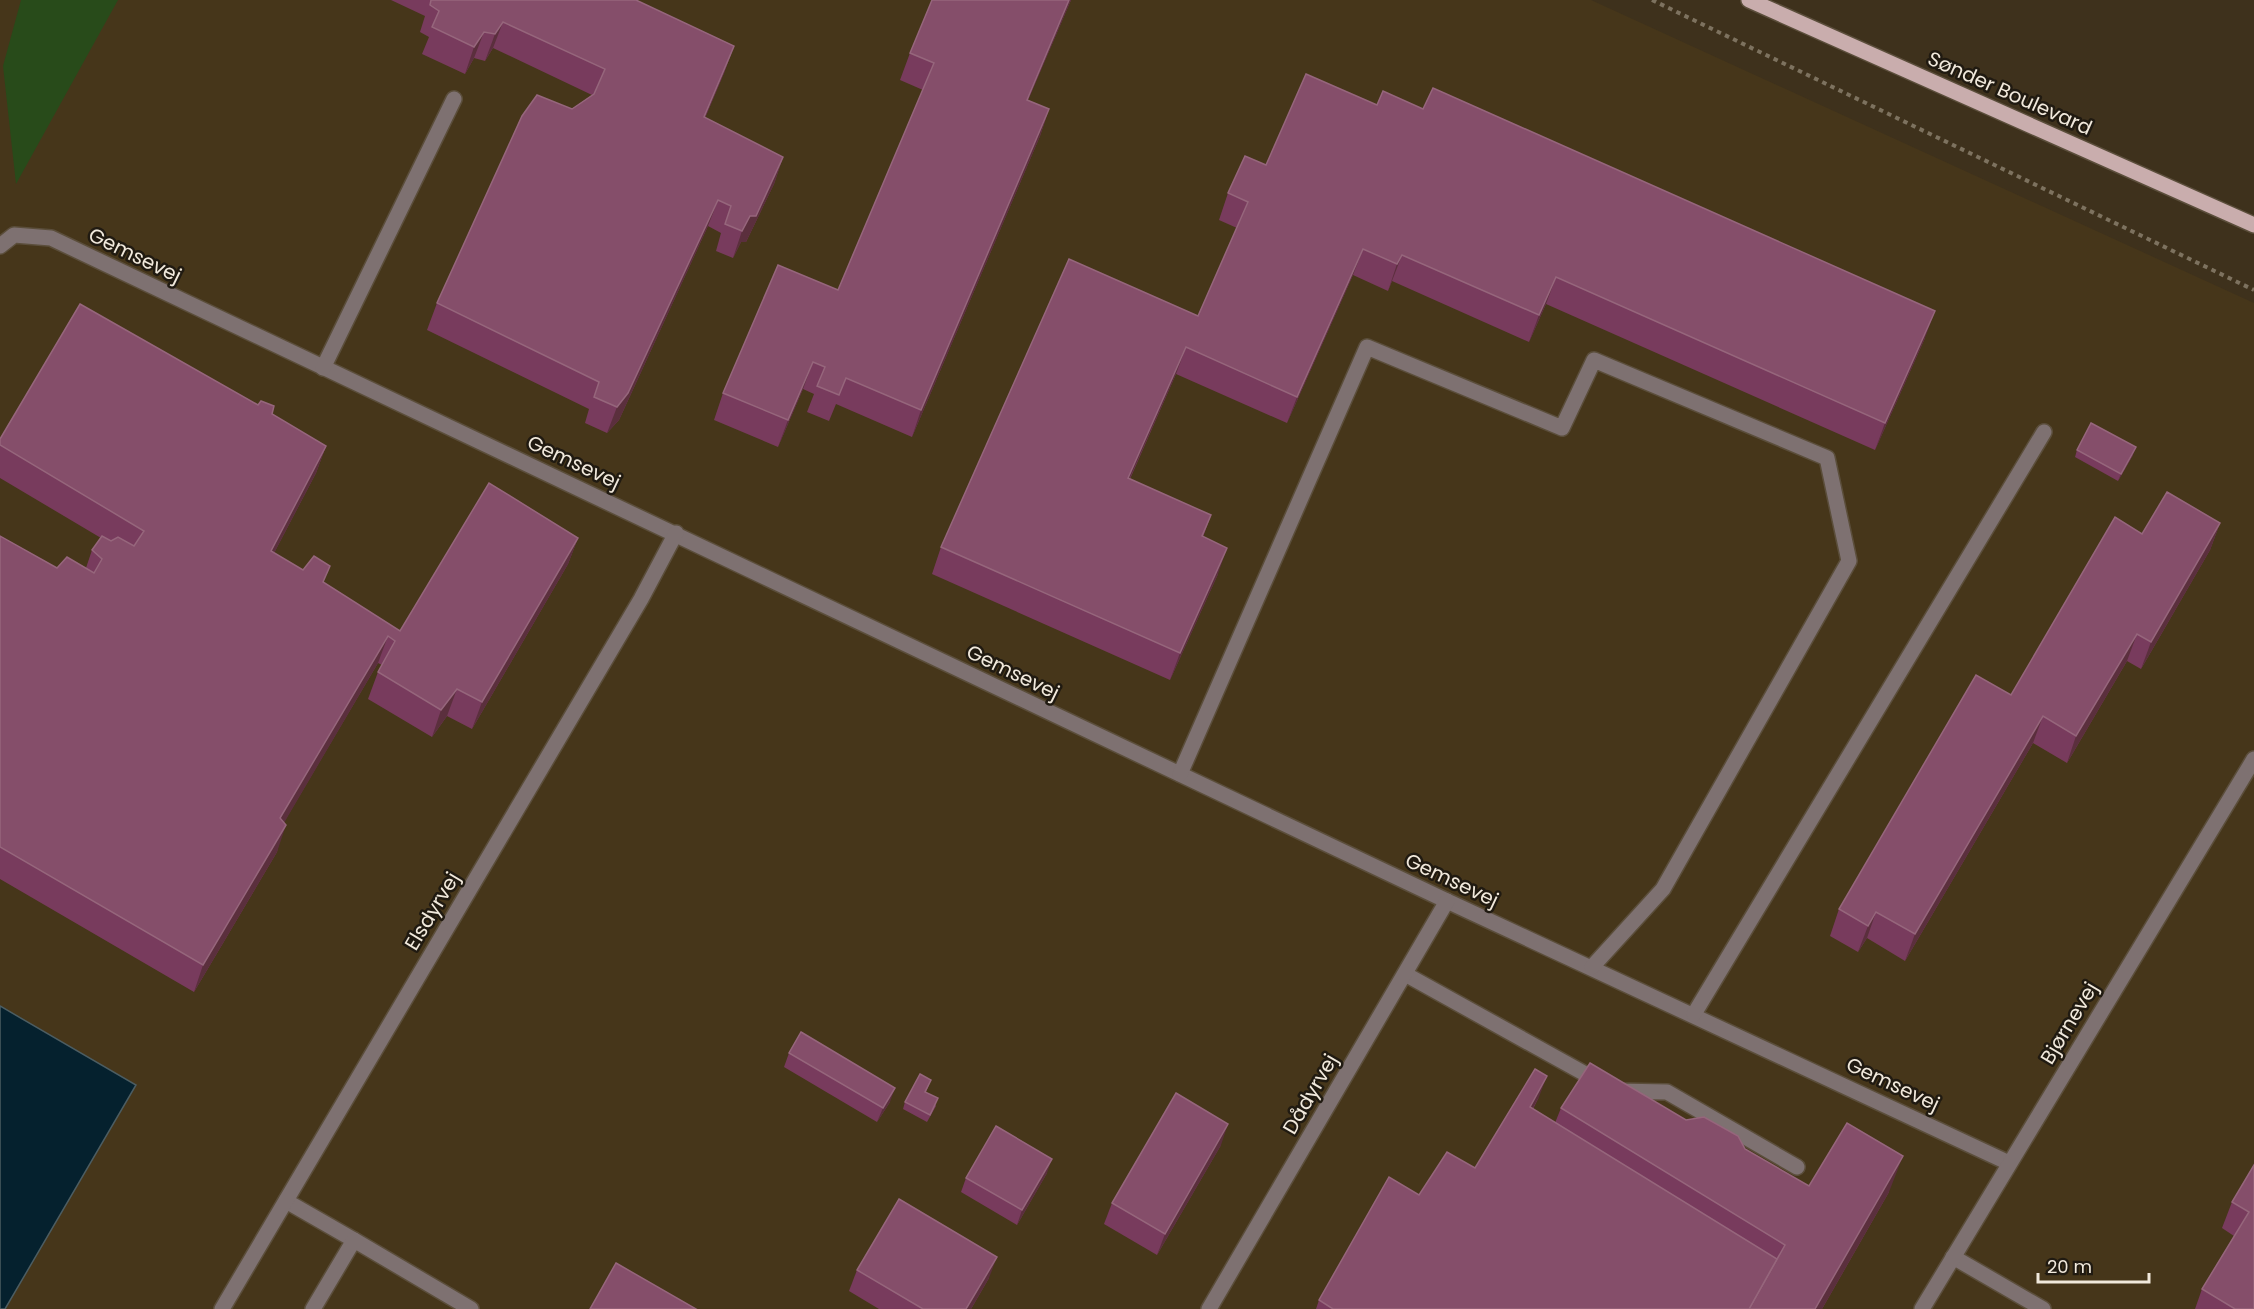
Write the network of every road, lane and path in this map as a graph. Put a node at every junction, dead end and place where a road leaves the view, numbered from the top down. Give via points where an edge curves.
1 (1652, 0) edge
2 (1749, 0) edge
3 (454, 99) dead end
4 (2254, 225) edge
5 (0, 246) edge
6 (2254, 290) edge
7 (323, 368) junction
8 (2044, 432) dead end
9 (676, 533) junction
10 (2254, 759) edge
11 (1180, 774) junction
12 (1447, 901) junction
13 (1592, 967) junction
14 (1405, 974) junction
15 (1694, 1014) junction
16 (2009, 1162) junction
17 (1797, 1167) dead end
18 (286, 1201) junction
19 (354, 1240) junction
20 (1953, 1257) junction
21 (222, 1309) edge
22 (313, 1309) edge
23 (471, 1309) edge
24 (1209, 1309) edge
25 (1922, 1309) edge
26 (2043, 1309) edge

1 - 6 path
2 - 4 main road, Sønder Boulevard
3 - 7 street
5 - 7 street, Gemsevej via 14,236 51,238
7 - 9 street, Gemsevej
8 - 15 street
9 - 11 street, Gemsevej
9 - 18 street, Elsdyrvej via 641,599
10 - 16 street, Bjørnevej
11 - 12 street, Gemsevej
11 - 13 street via 1367,347 1562,428 1594,360 1827,458 1848,561 1663,889
12 - 13 street, Gemsevej
12 - 14 street, Dådyrvej
13 - 15 street, Gemsevej
14 - 17 street via 1616,1091 1667,1092
14 - 24 street, Dådyrvej
15 - 16 street, Gemsevej
16 - 20 street, Bjørnevej
18 - 19 street
18 - 21 street, Elsdyrvej
19 - 22 street
19 - 23 street
20 - 25 street, Bjørnevej
20 - 26 street

